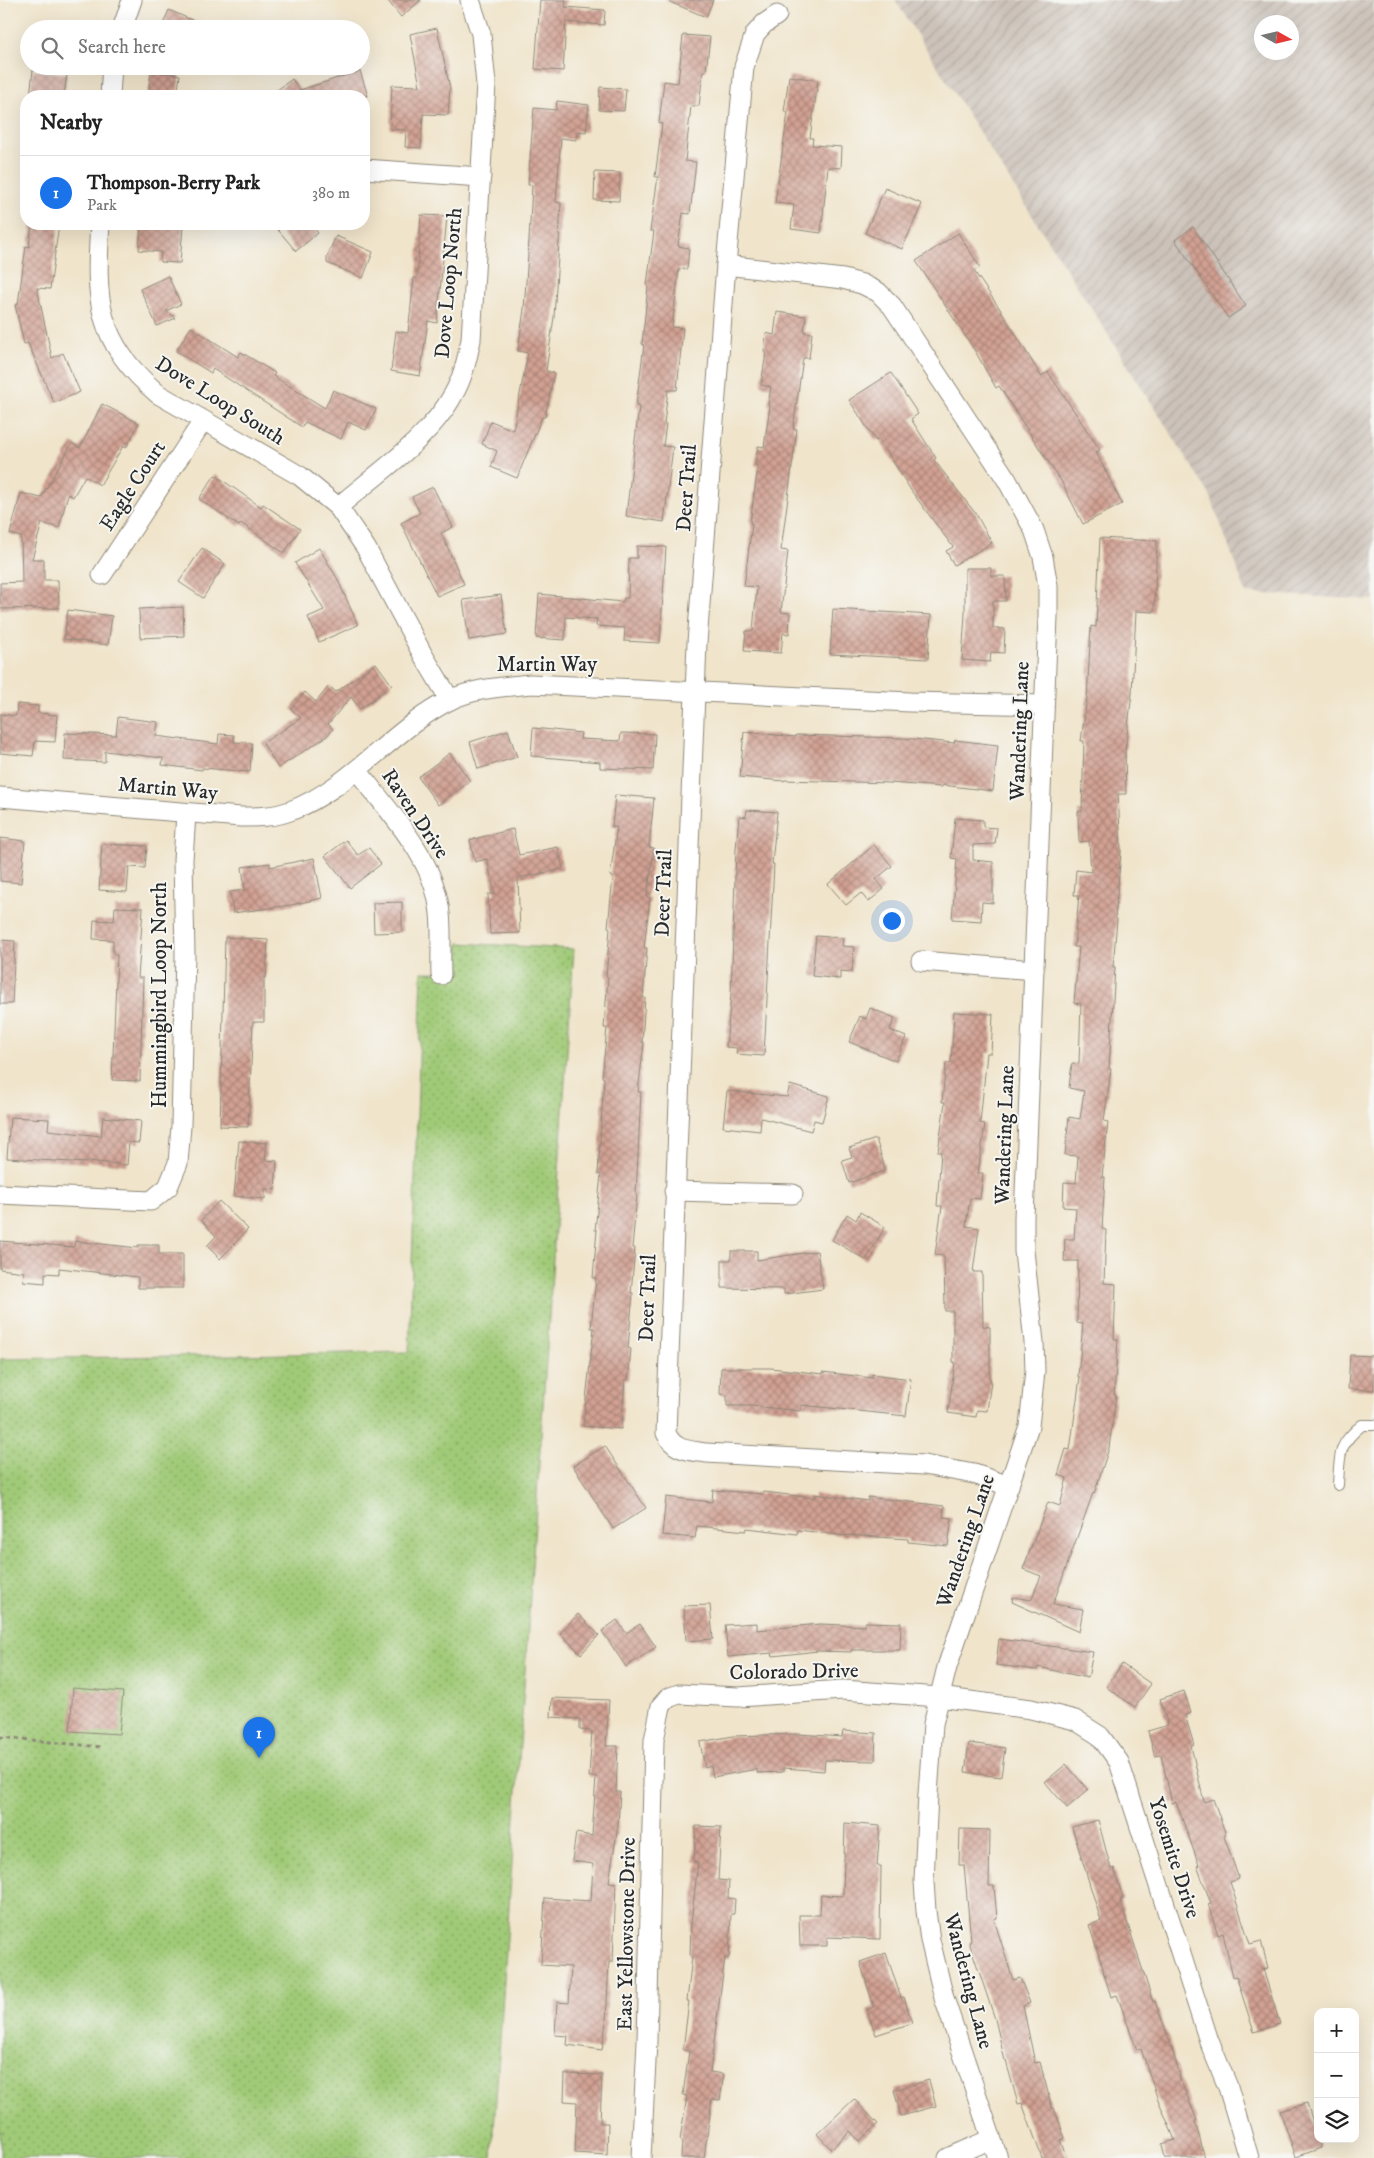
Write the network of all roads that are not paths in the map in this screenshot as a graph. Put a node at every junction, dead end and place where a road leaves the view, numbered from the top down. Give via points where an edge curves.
1 (132, 0) edge
2 (470, 0) edge
3 (777, 15) dead end
4 (125, 20) edge
5 (111, 75) edge
6 (110, 90) edge
7 (370, 169) edge
8 (481, 177) junction
9 (100, 230) edge
10 (726, 265) junction
11 (203, 421) junction
12 (338, 507) junction
13 (102, 575) dead end
14 (696, 692) junction
15 (450, 700) junction
16 (1044, 705) junction
17 (357, 770) junction
18 (0, 797) edge
19 (186, 814) junction
20 (921, 961) dead end
21 (1034, 970) junction
22 (440, 975) dead end
23 (674, 1191) junction
24 (0, 1194) edge
25 (793, 1194) dead end
26 (1374, 1425) edge
27 (1338, 1485) dead end
28 (1009, 1486) junction
29 (939, 1698) junction
30 (660, 1712) joint
31 (991, 2139) junction
32 (641, 2158) edge
33 (948, 2158) edge
34 (998, 2158) edge
35 (1250, 2158) edge

1 - 4 street
2 - 8 street, Dove Loop North via 481,34 486,84
3 - 10 street, Deer Trail via 755,34 744,67
5 - 6 street
7 - 8 street
8 - 12 street, Dove Loop North via 471,340 454,394 421,436
9 - 11 street, Dove Loop South via 98,293 111,339 123,360 140,378 158,394
10 - 14 street, Deer Trail
10 - 16 street, Wandering Lane via 862,284 878,292 905,323 1007,480 1034,530 1048,586
11 - 12 street, Dove Loop South via 300,476
11 - 13 street, Eagle Court
12 - 15 street via 366,548
14 - 15 street, Martin Way via 532,684 482,689
14 - 16 street, Martin Way
14 - 23 street, Deer Trail
15 - 17 street, Martin Way via 418,720
16 - 21 street, Wandering Lane
17 - 19 street, Martin Way via 311,802 288,812 241,817
17 - 22 street, Raven Drive via 411,842 430,874 440,908
18 - 19 street, Martin Way
19 - 24 street, Hummingbird Loop North via 181,1126 174,1176 168,1187 151,1201
20 - 21 street
21 - 28 street, Wandering Lane via 1024,1251 1035,1371 1029,1426
23 - 25 street
23 - 28 street, Deer Trail via 666,1423 670,1443 680,1449 706,1453 924,1465 974,1474
26 - 27 lane via 1362,1425 1350,1434 1340,1451
28 - 29 street, Wandering Lane
29 - 30 street, Colorado Drive via 842,1690 738,1697 679,1694 668,1698
29 - 31 street, Wandering Lane via 933,1724 928,1794 924,1881 926,1911 944,1998
29 - 35 street, Yosemite Drive via 1031,1709 1075,1720 1100,1736 1119,1762
30 - 32 street, East Yellowstone Drive via 654,1740
31 - 33 street
31 - 34 street, Wandering Lane

